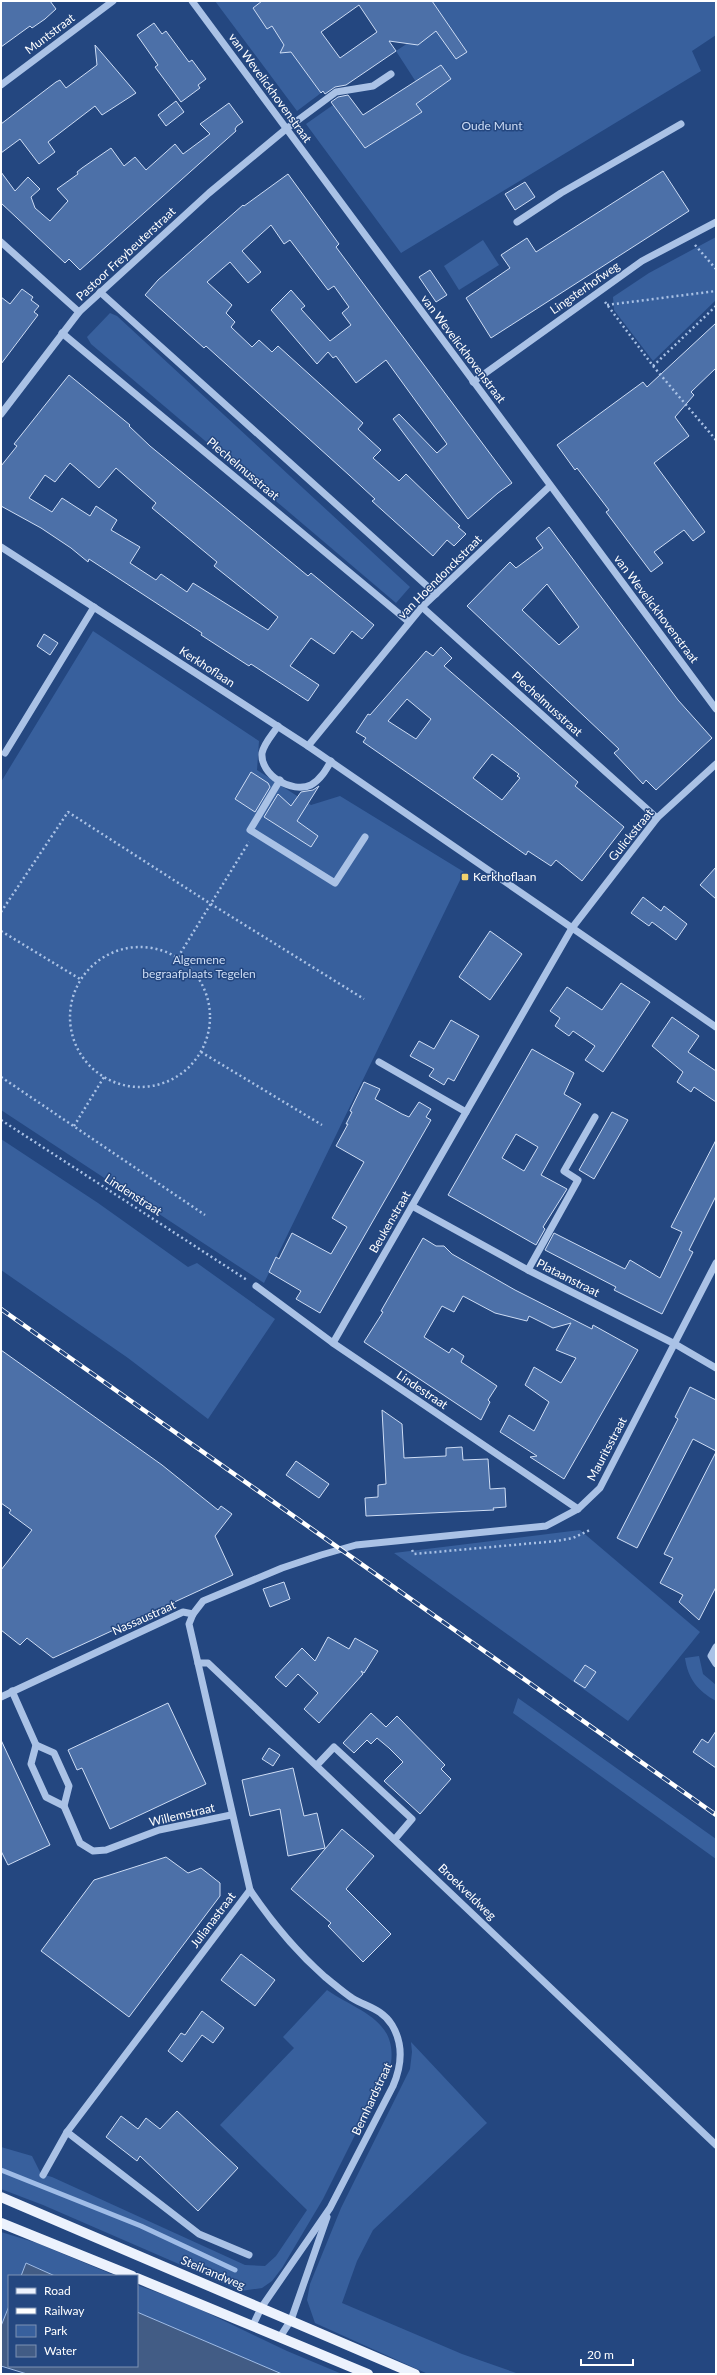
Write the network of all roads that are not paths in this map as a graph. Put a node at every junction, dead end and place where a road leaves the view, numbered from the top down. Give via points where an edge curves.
1 (113, 1) edge
2 (192, 1) edge
3 (391, 74) dead end
4 (1, 85) edge
5 (681, 124) dead end
6 (286, 129) junction
7 (517, 222) dead end
8 (716, 222) edge
9 (1, 242) edge
10 (100, 292) junction
11 (79, 312) junction
12 (62, 333) junction
13 (473, 382) junction
14 (1, 414) edge
15 (550, 486) junction
16 (1, 547) edge
17 (436, 594) junction
18 (94, 607) junction
19 (422, 607) junction
20 (409, 622) junction
21 (716, 709) edge
22 (278, 726) junction
23 (308, 746) junction
24 (4, 753) dead end
25 (331, 761) junction
26 (716, 764) edge
27 (280, 780) junction
28 (656, 818) junction
29 (365, 837) dead end
30 (572, 928) junction
31 (716, 1027) edge
32 (379, 1062) dead end
33 (466, 1112) junction
34 (595, 1117) dead end
35 (412, 1206) junction
36 (716, 1264) edge
37 (528, 1270) junction
38 (256, 1286) road end
39 (333, 1343) junction
40 (675, 1344) junction
41 (716, 1368) edge
42 (578, 1509) junction
43 (341, 1549) joint
44 (193, 1614) junction
45 (716, 1647) edge
46 (198, 1663) junction
47 (716, 1664) edge
48 (12, 1691) junction
49 (1, 1697) edge
50 (36, 1745) junction
51 (316, 1766) junction
52 (64, 1806) junction
53 (231, 1815) junction
54 (395, 1839) junction
55 (250, 1890) junction
56 (67, 2132) junction
57 (716, 2145) edge
58 (43, 2175) dead end
59 (1, 2197) edge
60 (330, 2208) junction
61 (1, 2223) edge
62 (249, 2255) dead end
63 (130, 2275) edge
64 (138, 2278) edge
65 (260, 2308) junction
66 (291, 2320) junction
67 (253, 2326) junction
68 (280, 2337) junction
69 (368, 2374) edge
70 (415, 2374) edge

1 - 4 street, Muntstraat
2 - 6 street, van Wevelickhovenstraat
3 - 6 street, Pastoor Freybeuterstraat via 373,86 336,92
5 - 7 street via 561,193
6 - 10 street, Pastoor Freybeuterstraat via 209,193
6 - 13 street, van Wevelickhovenstraat
8 - 13 street, Lingsterhofweg via 642,261
9 - 11 street
10 - 11 street, Pastoor Freybeuterstraat
10 - 17 street
11 - 12 street, Pastoor Freybeuterstraat
12 - 14 street, Pastoor Freybeuterstraat
12 - 20 street, Plechelmusstraat
13 - 15 street, van Wevelickhovenstraat
15 - 17 street, van Hoendonckstraat
15 - 21 street, van Wevelickhovenstraat
16 - 18 street, Kerkhoflaan
17 - 19 street, van Hoendonckstraat
18 - 22 street, Kerkhoflaan
18 - 24 street
19 - 20 street, van Hoendonckstraat
19 - 28 street, Plechelmusstraat
20 - 23 street, van Hoendonckstraat
22 - 23 street, Kerkhoflaan
22 - 27 street via 264,746 262,758 269,772
23 - 25 street, Kerkhoflaan
25 - 27 street via 322,777 305,787 290,786
25 - 30 street, Kerkhoflaan
26 - 28 street, Gulickstraat
27 - 29 street via 250,830 335,883
28 - 30 street, Gulickstraat
30 - 31 street, Kerkhoflaan
30 - 33 street, Beukenstraat
32 - 33 street
33 - 35 street, Beukenstraat
34 - 37 street via 564,1171 578,1180
35 - 37 street, Plataanstraat
35 - 39 street, Beukenstraat
36 - 40 street, Mauritsstraat
37 - 40 street, Plataanstraat
38 - 39 street, Lindestraat
39 - 42 street, Lindestraat
40 - 41 street, Plataanstraat
40 - 42 street, Mauritsstraat via 600,1488
42 - 43 street, Mauritsstraat via 546,1526 356,1545
43 - 44 street, Nassaustraat via 282,1568 204,1601
44 - 46 street, Julianastraat via 189,1624
44 - 48 street, Nassaustraat via 183,1612
45 - 47 street via 712,1656
46 - 51 street, Broekveldweg via 208,1663
46 - 53 street, Julianastraat
48 - 49 street, Nassaustraat
48 - 50 street
50 - 52 street via 31,1764 46,1797
50 - 52 street via 54,1753 69,1786
51 - 54 street, Broekveldweg
51 - 54 street via 334,1747 412,1819
52 - 53 street, Willemstraat via 80,1843 92,1851 106,1850 159,1830
53 - 55 street, Julianastraat
54 - 57 street, Broekveldweg
55 - 56 street, Julianastraat
55 - 60 street, Bernhardstraat via 269,1918 325,1977 352,1998 381,2012 392,2025 400,2047 400,2071
56 - 58 street, Julianastraat
56 - 62 street via 199,2234
59 - 65 main road, Steilrandweg
60 - 65 street, Bernhardstraat
60 - 66 street, Bernhardstraat
61 - 63 main road
64 - 67 main road
65 - 66 main road, Steilrandweg
65 - 67 street, Bernhardstraat
66 - 68 street, Bernhardstraat
66 - 70 main road, Steilrandweg
67 - 68 main road
68 - 69 main road

